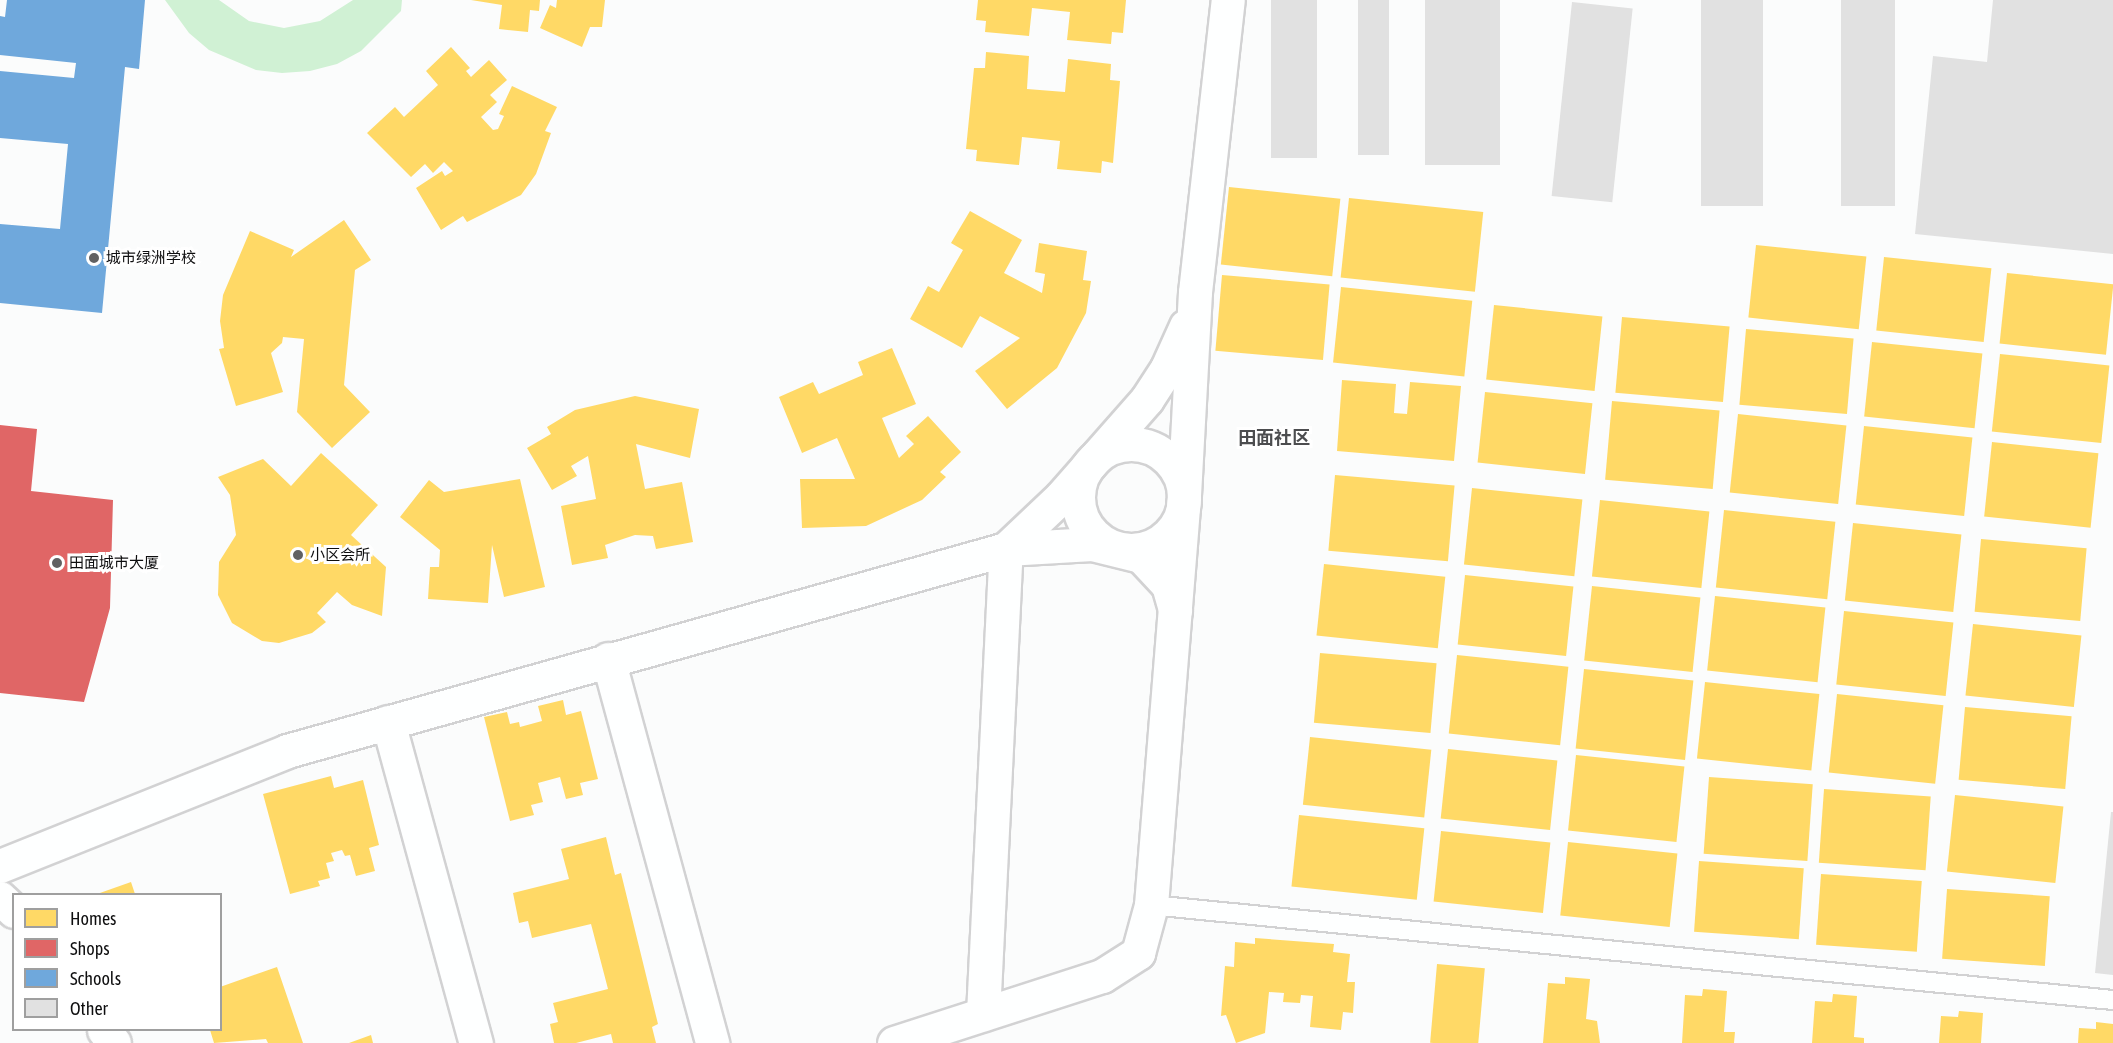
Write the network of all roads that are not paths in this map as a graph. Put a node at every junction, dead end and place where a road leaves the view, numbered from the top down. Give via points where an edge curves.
1 (1228, 0) edge
2 (1195, 292) junction
3 (1094, 459) junction
4 (1184, 495) junction
5 (1006, 549) junction
6 (1123, 550) junction
7 (1175, 610) junction
8 (608, 659) junction
9 (388, 722) junction
10 (0, 866) edge
11 (0, 898) edge
12 (1151, 906) junction
13 (12, 908) edge
14 (2113, 1000) edge
15 (983, 1014) junction
16 (476, 1043) edge
17 (712, 1043) edge
18 (894, 1043) edge

1 - 2 street
2 - 3 street via 1184,333 1167,368 1146,399
2 - 4 street
3 - 4 street via 1125,445 1158,452 1172,464
3 - 5 street via 1030,529
3 - 6 street via 1084,472 1078,505 1093,535
4 - 6 street via 1182,511 1166,537 1153,546
4 - 7 street
5 - 6 street via 1068,543
5 - 8 street
5 - 15 street
6 - 7 street via 1156,568 1168,585
7 - 12 street
8 - 9 street
8 - 17 street
9 - 10 street via 287,751
9 - 16 street
11 - 13 street
12 - 14 lane
12 - 15 street via 1138,953 1102,975
15 - 18 street

